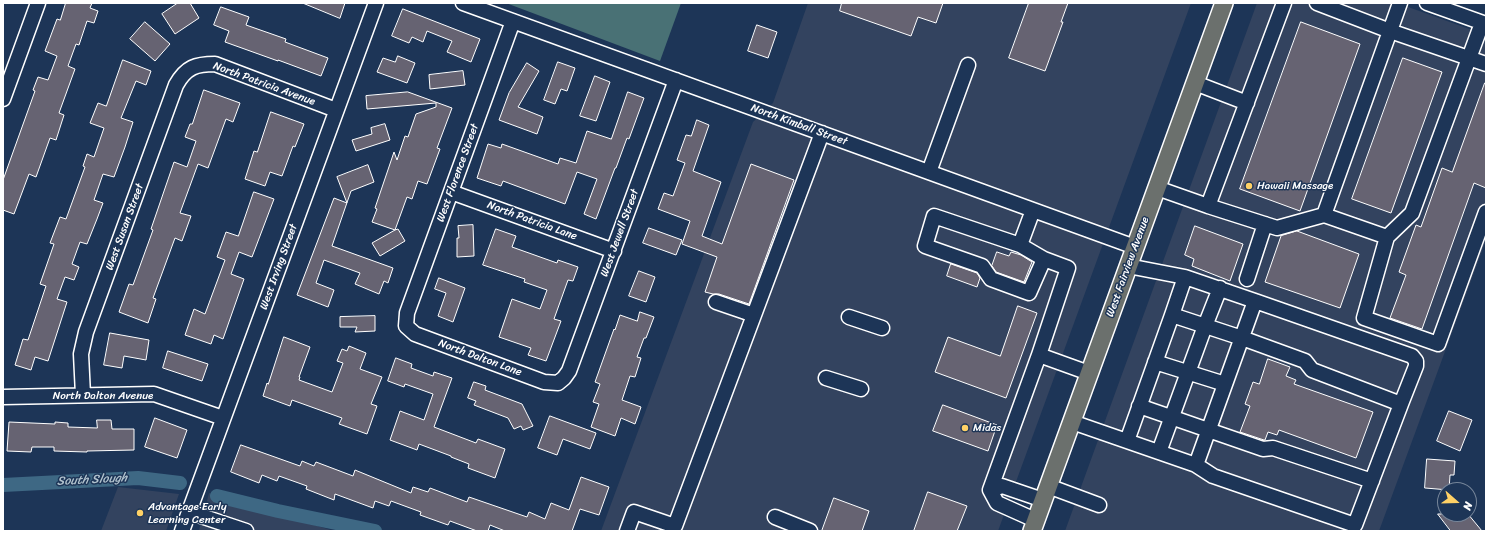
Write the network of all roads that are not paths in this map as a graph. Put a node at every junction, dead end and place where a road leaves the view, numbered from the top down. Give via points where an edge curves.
1 (38, 3) edge
2 (376, 3) edge
3 (463, 3) edge
4 (1224, 3) edge
5 (1284, 3) edge
6 (1317, 3) edge
7 (1400, 3) edge
8 (1426, 3) edge
9 (513, 21) junction
10 (1484, 24) edge
11 (1390, 31) junction
12 (1469, 58) junction
13 (1486, 64) edge
14 (968, 65) dead end
15 (192, 67) joint
16 (676, 80) junction
17 (1195, 83) junction
18 (3, 99) edge
19 (1247, 103) junction
20 (336, 110) junction
21 (822, 133) junction
22 (929, 172) junction
23 (1157, 188) junction
24 (451, 192) junction
25 (1208, 206) junction
26 (1033, 210) junction
27 (1486, 212) edge
28 (1324, 215) junction
29 (1265, 224) junction
30 (1387, 237) junction
31 (1020, 246) junction
32 (1135, 246) junction
33 (614, 251) junction
34 (1044, 259) junction
35 (1128, 266) junction
36 (1184, 277) junction
37 (1247, 279) dead end
38 (1220, 288) junction
39 (1255, 301) junction
40 (716, 302) dead end
41 (754, 315) junction
42 (1172, 315) junction
43 (849, 317) dead end
44 (406, 326) joint
45 (1205, 326) junction
46 (882, 328) dead end
47 (1242, 338) junction
48 (1039, 355) junction
49 (1155, 362) junction
50 (1188, 372) junction
51 (1089, 373) junction
52 (826, 378) dead end
53 (558, 383) joint
54 (1225, 384) junction
55 (861, 389) dead end
56 (84, 395) junction
57 (3, 397) edge
58 (1401, 404) junction
59 (1139, 406) junction
60 (223, 418) junction
61 (1172, 418) junction
62 (1072, 422) junction
63 (1209, 430) junction
64 (1126, 441) junction
65 (1159, 452) junction
66 (1196, 465) junction
67 (1372, 481) junction
68 (990, 490) junction
69 (1046, 493) junction
70 (1099, 505) dead end
71 (189, 512) junction
72 (775, 518) dead end
73 (1034, 526) edge
74 (182, 531) edge
75 (246, 531) edge
76 (627, 531) edge
77 (810, 531) edge

1 - 18 street
2 - 20 street, West Irving Street
3 - 9 street, North Kimball Street
4 - 17 main road, West Fairview Avenue
5 - 19 street
6 - 11 street
7 - 11 street
8 - 10 street
9 - 16 street, North Kimball Street
9 - 24 street, West Florence Street
10 - 12 street
11 - 12 street
11 - 28 street
12 - 13 street
12 - 30 street via 1412,213
14 - 22 street
15 - 20 street, North Patricia Avenue via 215,64
15 - 56 street, West Susan Street via 181,75 176,85 86,332 81,354
16 - 21 street, North Kimball Street
16 - 33 street, West Jewell Street
17 - 19 street
17 - 23 main road, West Fairview Avenue
19 - 25 street
20 - 60 street, West Irving Street
21 - 22 street, North Kimball Street
21 - 41 street
22 - 26 street, North Kimball Street
23 - 25 street
23 - 32 main road, West Fairview Avenue
24 - 33 street, North Patricia Lane
24 - 44 street, West Florence Street via 407,313
25 - 29 street
26 - 31 street
26 - 32 street, North Kimball Street
27 - 30 street via 1438,344 1364,318
28 - 29 street via 1277,228
28 - 30 street
29 - 37 street
31 - 34 street
31 - 34 street via 934,216 925,246 982,266 991,279 1029,293
32 - 35 main road, West Fairview Avenue
33 - 53 street, West Jewell Street via 569,371
34 - 48 street via 1068,268
35 - 36 street
35 - 51 main road, West Fairview Avenue
36 - 38 street
36 - 42 street
38 - 39 street
38 - 45 street
39 - 47 street
39 - 58 street via 1412,356 1416,366
40 - 41 street
41 - 76 street via 675,526 634,512
42 - 45 street
42 - 49 street
43 - 46 street
44 - 53 street, North Dalton Lane via 422,337 544,382
45 - 47 street
45 - 50 street
47 - 54 street
47 - 58 street via 1305,361 1312,370
48 - 51 street
48 - 68 street
49 - 50 street
49 - 59 street
50 - 54 street
50 - 61 street
51 - 62 main road, West Fairview Avenue
52 - 55 street
54 - 63 street
56 - 57 street, North Dalton Avenue
56 - 60 street, North Dalton Avenue via 154,394
58 - 67 street
59 - 61 street
59 - 64 street
60 - 71 street, West Irving Street
61 - 63 street
61 - 65 street
62 - 64 street
62 - 69 main road, West Fairview Avenue
63 - 66 street
63 - 67 street via 1262,449 1273,448
64 - 65 street
65 - 66 street
66 - 67 street via 1213,476 1355,525
68 - 69 street via 1002,486
68 - 73 street via 997,502
69 - 70 street
69 - 73 main road, West Fairview Avenue
71 - 74 street, West Irving Street
71 - 75 street
72 - 77 street

